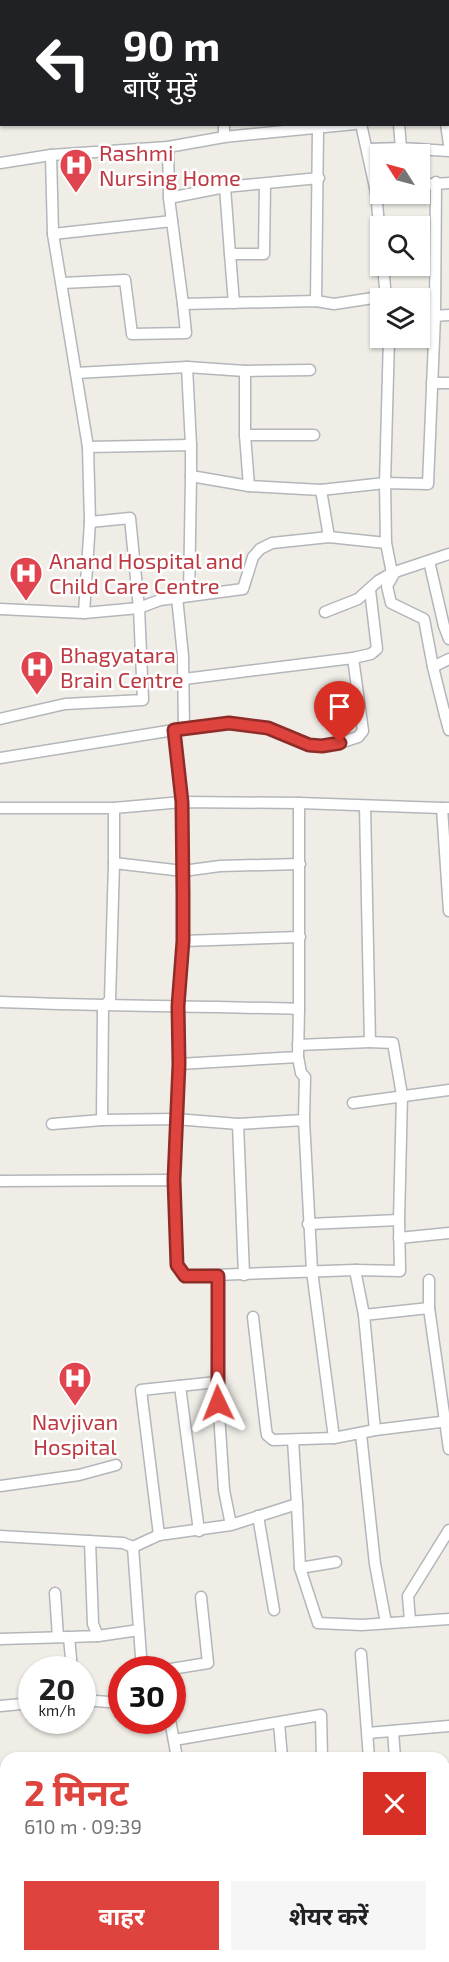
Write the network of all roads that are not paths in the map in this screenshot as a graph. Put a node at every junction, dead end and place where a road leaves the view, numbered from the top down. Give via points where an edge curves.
1 (224, 126) edge
2 (340, 126) edge
3 (362, 126) edge
4 (399, 126) edge
5 (446, 126) edge
6 (318, 129) junction
7 (224, 137) junction
8 (401, 144) edge
9 (449, 144) edge
10 (168, 147) junction
11 (368, 149) joint
12 (430, 150) edge
13 (449, 151) edge
14 (51, 155) junction
15 (370, 157) edge
16 (0, 163) edge
17 (319, 178) junction
18 (436, 182) junction
19 (430, 183) edge
20 (449, 183) edge
21 (265, 184) junction
22 (225, 187) junction
23 (169, 198) junction
24 (172, 221) junction
25 (53, 234) junction
26 (230, 254) junction
27 (62, 284) junction
28 (370, 299) edge
29 (316, 301) junction
30 (234, 303) junction
31 (183, 304) junction
32 (449, 315) edge
33 (430, 316) edge
34 (435, 316) junction
35 (389, 348) edge
36 (187, 367) junction
37 (310, 370) dead end
38 (245, 371) junction
39 (76, 373) junction
40 (432, 383) junction
41 (449, 383) edge
42 (245, 435) junction
43 (315, 435) dead end
44 (191, 445) junction
45 (88, 447) junction
46 (191, 476) junction
47 (385, 483) junction
48 (249, 486) junction
49 (321, 490) junction
50 (90, 522) junction
51 (329, 537) junction
52 (386, 543) junction
53 (449, 554) edge
54 (429, 561) junction
55 (394, 573) junction
56 (370, 590) junction
57 (189, 596) junction
58 (177, 597) junction
59 (139, 608) junction
60 (0, 609) edge
61 (325, 612) dead end
62 (84, 613) junction
63 (449, 639) edge
64 (353, 658) junction
65 (449, 659) edge
66 (433, 667) junction
67 (184, 679) junction
68 (447, 714) edge
69 (0, 719) edge
70 (179, 729) junction
71 (449, 730) edge
72 (0, 758) edge
73 (182, 802) junction
74 (299, 803) junction
75 (365, 806) junction
76 (0, 808) edge
77 (114, 808) junction
78 (445, 808) edge
79 (114, 863) junction
80 (300, 864) junction
81 (183, 871) junction
82 (449, 911) edge
83 (300, 937) junction
84 (183, 941) junction
85 (0, 1002) edge
86 (178, 1006) junction
87 (103, 1007) junction
88 (299, 1009) junction
89 (370, 1042) junction
90 (298, 1045) junction
91 (298, 1058) junction
92 (179, 1064) junction
93 (449, 1090) edge
94 (402, 1095) junction
95 (353, 1103) dead end
96 (175, 1119) junction
97 (102, 1120) junction
98 (304, 1120) junction
99 (52, 1124) dead end
100 (238, 1124) junction
101 (174, 1180) junction
102 (0, 1181) edge
103 (399, 1220) junction
104 (308, 1224) junction
105 (449, 1233) edge
106 (399, 1238) junction
107 (356, 1270) junction
108 (312, 1271) junction
109 (244, 1275) junction
110 (218, 1276) junction
111 (429, 1280) dead end
112 (429, 1308) junction
113 (364, 1315) junction
114 (253, 1317) dead end
115 (217, 1382) junction
116 (180, 1386) junction
117 (447, 1421) edge
118 (375, 1431) junction
119 (361, 1434) junction
120 (334, 1438) junction
121 (292, 1440) junction
122 (449, 1449) edge
123 (116, 1465) dead end
124 (0, 1486) edge
125 (297, 1504) junction
126 (258, 1516) junction
127 (231, 1525) junction
128 (449, 1530) edge
129 (199, 1531) junction
130 (159, 1535) junction
131 (0, 1536) edge
132 (90, 1541) junction
133 (133, 1547) junction
134 (336, 1562) dead end
135 (300, 1568) junction
136 (55, 1593) dead end
137 (201, 1597) dead end
138 (274, 1611) dead end
139 (449, 1619) edge
140 (410, 1621) junction
141 (386, 1623) junction
142 (139, 1630) junction
143 (98, 1636) junction
144 (64, 1637) junction
145 (0, 1639) edge
146 (361, 1654) dead end
147 (69, 1656) edge
148 (141, 1656) edge
149 (186, 1667) edge
150 (18, 1704) edge
151 (0, 1706) edge
152 (279, 1723) junction
153 (449, 1726) edge
154 (393, 1731) junction
155 (368, 1733) junction
156 (173, 1734) edge
157 (174, 1740) junction
158 (176, 1752) edge
159 (281, 1752) edge
160 (322, 1752) edge
161 (369, 1752) edge
162 (395, 1752) edge

1 - 7 street
2 - 6 street
3 - 11 street
4 - 8 street
5 - 9 street
6 - 7 street
6 - 17 street
7 - 10 street
10 - 14 street
10 - 23 street
11 - 15 street
12 - 13 street
14 - 16 street
14 - 25 street
17 - 21 street
17 - 29 street
18 - 19 street
18 - 20 street
18 - 34 street
21 - 22 street
21 - 26 street via 264,254
22 - 23 street
22 - 26 street
23 - 24 street
24 - 25 street
24 - 31 street
25 - 27 street
26 - 30 street
27 - 31 street via 125,280 132,334 186,333
27 - 39 street
28 - 29 street via 334,304
29 - 30 street
30 - 31 street
32 - 34 street
33 - 34 street
34 - 40 street
35 - 47 street
36 - 38 street
36 - 39 street
36 - 44 street
37 - 38 street
38 - 42 street
39 - 45 street
40 - 41 street
40 - 47 street via 428,484
42 - 43 street
42 - 48 street
44 - 45 street
44 - 46 street
45 - 50 street
46 - 48 street
46 - 57 street
47 - 49 street
47 - 52 street
48 - 49 street
49 - 51 street
50 - 59 street via 130,518
50 - 62 street
51 - 52 street
51 - 57 street via 272,543 253,557 243,589
52 - 55 street
53 - 54 street
54 - 55 street
54 - 63 street
55 - 56 street
55 - 66 street via 387,586 391,603 424,619
56 - 61 street
56 - 64 street via 377,649
57 - 58 street
58 - 59 street
58 - 67 street
59 - 62 street
59 - 69 street via 143,700 65,704
60 - 62 street
64 - 67 street
64 - 70 street via 363,731 358,737 316,746 268,728 229,723
65 - 66 street
66 - 68 street
67 - 70 street
68 - 71 street
70 - 72 street
70 - 73 street
73 - 74 street
73 - 77 street
73 - 81 street
74 - 75 street
74 - 80 street
75 - 78 street
75 - 89 street
76 - 77 street
77 - 79 street
78 - 82 street
79 - 81 street
79 - 87 street via 110,1000
80 - 81 street
80 - 83 street
81 - 84 street
83 - 84 street
83 - 88 street
84 - 86 street
85 - 87 street
86 - 87 street
86 - 88 street
86 - 92 street
87 - 97 street
88 - 90 street
89 - 90 street
89 - 94 street via 393,1043
90 - 91 street
91 - 92 street
91 - 98 street via 305,1077
92 - 96 street
93 - 94 street
94 - 95 street
94 - 103 street
96 - 97 street
96 - 100 street
96 - 101 street
97 - 99 street
98 - 100 street
98 - 104 street
100 - 109 street
101 - 102 street
101 - 110 street via 177,1265 185,1276
103 - 104 street
103 - 106 street
104 - 108 street
105 - 106 street
106 - 107 street via 400,1271
107 - 108 street
107 - 113 street
108 - 109 street
108 - 120 street
109 - 110 street
110 - 115 street
111 - 112 street
112 - 113 street
112 - 117 street
113 - 118 street
114 - 121 street via 267,1435 273,1440
115 - 116 street
115 - 127 street via 224,1490
116 - 129 street
116 - 130 street via 141,1390
117 - 118 street
117 - 122 street
118 - 119 street
119 - 120 street
119 - 141 street via 375,1564
120 - 121 street
121 - 125 street
123 - 124 street via 78,1476
125 - 126 street
125 - 135 street
126 - 127 street
126 - 138 street
127 - 129 street
128 - 140 street via 408,1596
129 - 130 street
130 - 133 street
131 - 132 street
132 - 133 street
132 - 143 street via 93,1624
133 - 142 street
134 - 135 street
135 - 141 street via 318,1623
136 - 144 street
137 - 149 street via 208,1663
139 - 140 street
140 - 141 street
142 - 143 street
142 - 148 street
143 - 144 street
144 - 145 street
144 - 147 street
146 - 155 street
150 - 151 street
152 - 157 street
152 - 159 street
152 - 160 street via 321,1715
153 - 154 street
154 - 155 street
154 - 162 street
155 - 161 street
156 - 157 street
157 - 158 street

